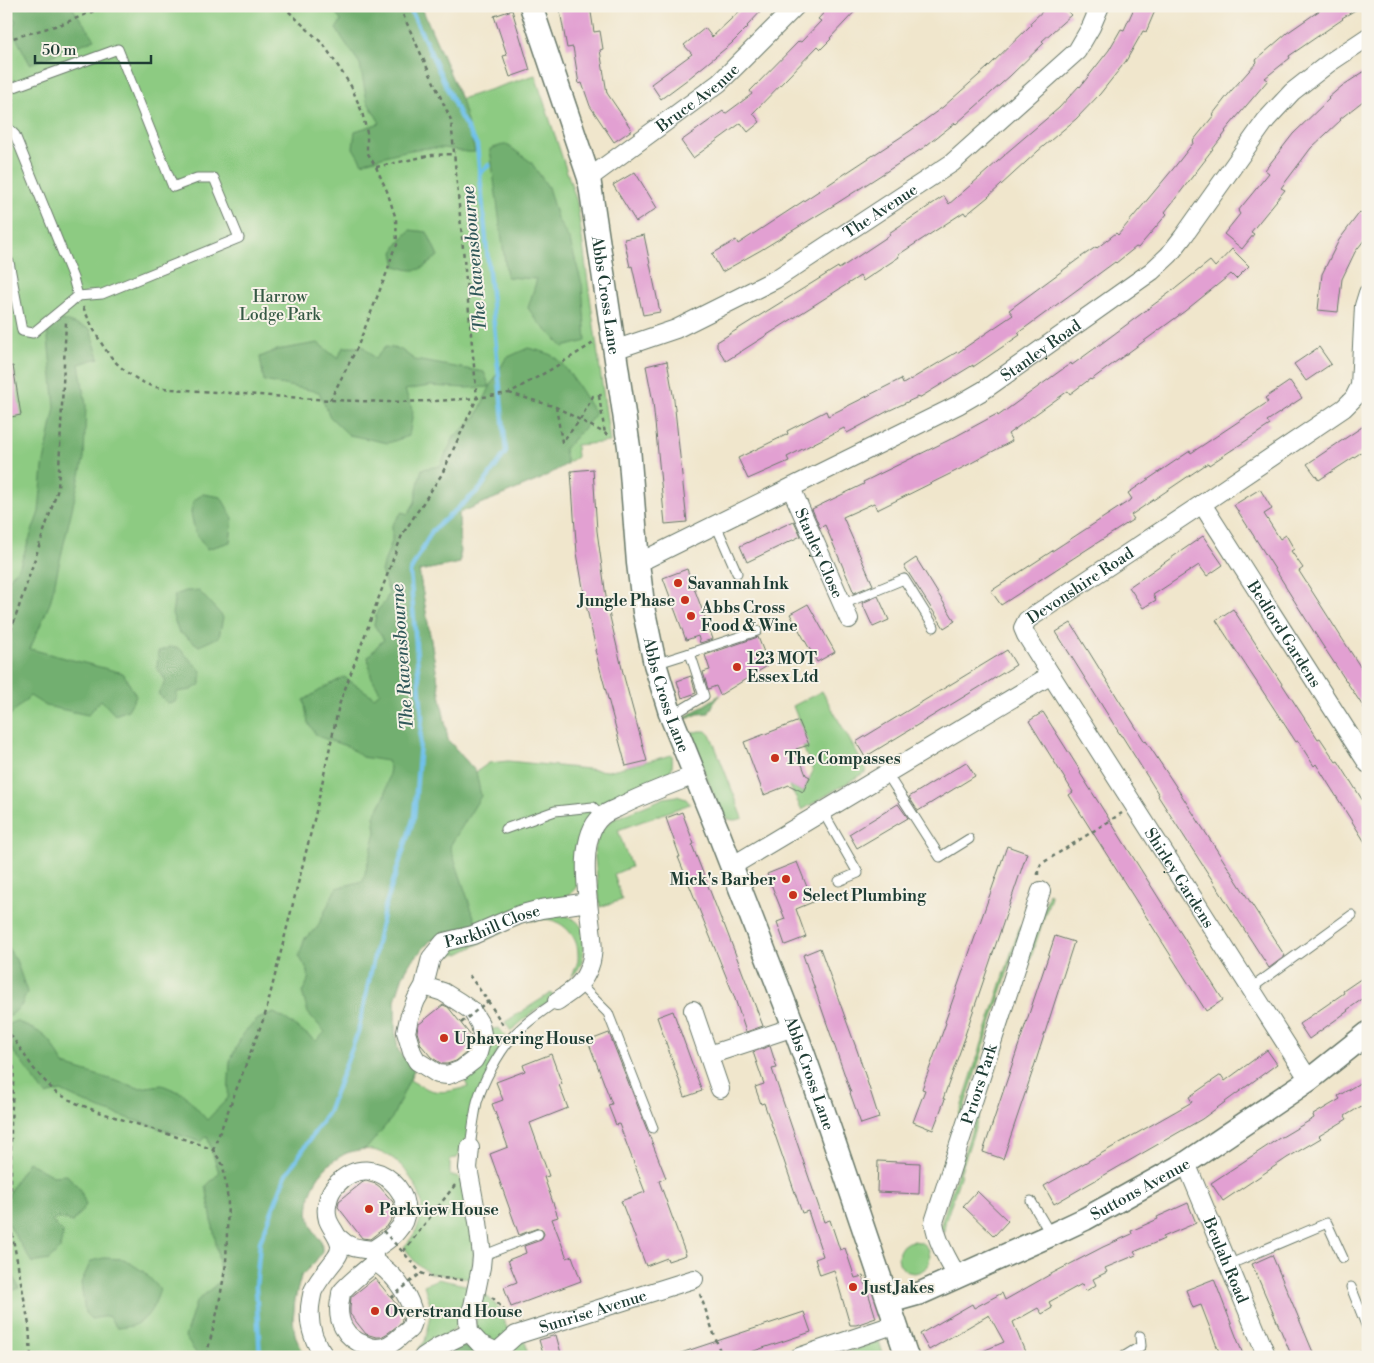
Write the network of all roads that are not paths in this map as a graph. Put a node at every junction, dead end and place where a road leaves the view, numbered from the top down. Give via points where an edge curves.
1 (531, 6) edge
2 (796, 6) edge
3 (1100, 6) edge
4 (1368, 38) edge
5 (10, 92) edge
6 (8, 123) edge
7 (589, 178) junction
8 (9, 262) dead end
9 (1368, 294) edge
10 (78, 296) junction
11 (613, 341) junction
12 (1364, 387) edge
13 (791, 488) junction
14 (1202, 504) junction
15 (716, 524) junction
16 (638, 563) junction
17 (737, 573) dead end
18 (846, 612) joint
19 (934, 627) dead end
20 (757, 631) dead end
21 (690, 653) junction
22 (655, 664) junction
23 (1051, 675) junction
24 (671, 716) junction
25 (1368, 764) edge
26 (887, 774) junction
27 (695, 775) junction
28 (823, 812) junction
29 (602, 815) junction
30 (504, 829) dead end
31 (969, 839) dead end
32 (732, 866) junction
33 (839, 881) dead end
34 (1041, 891) road end
35 (588, 902) junction
36 (1352, 915) dead end
37 (580, 984) junction
38 (424, 986) junction
39 (1250, 988) junction
40 (557, 1001) joint
41 (693, 1010) dead end
42 (794, 1027) junction
43 (1368, 1034) edge
44 (709, 1055) junction
45 (1309, 1080) junction
46 (720, 1089) dead end
47 (653, 1128) dead end
48 (470, 1148) joint
49 (1186, 1163) junction
50 (1032, 1201) dead end
51 (538, 1234) dead end
52 (1051, 1235) junction
53 (339, 1238) junction
54 (374, 1256) junction
55 (482, 1256) junction
56 (1343, 1258) dead end
57 (1228, 1265) junction
58 (957, 1276) junction
59 (694, 1279) road end
60 (1351, 1287) dead end
61 (889, 1302) junction
62 (896, 1324) junction
63 (1368, 1330) edge
64 (469, 1332) junction
65 (1140, 1336) dead end
66 (1368, 1354) edge
67 (498, 1355) edge
68 (1264, 1356) edge
69 (325, 1357) edge
70 (423, 1357) edge
71 (799, 1357) edge
72 (907, 1357) edge
73 (1123, 1357) edge
74 (1361, 1357) edge

1 - 7 street, Abbs Cross Lane
2 - 7 street, Bruce Avenue via 719,83
3 - 11 street, The Avenue via 1077,50 952,163 776,279 676,329
4 - 13 street, Stanley Road via 1329,62 1292,92 1266,120 1169,255 1152,271 984,390
5 - 10 lane via 118,49 173,188 197,178 214,178 239,238 102,294
6 - 10 lane
7 - 11 street, Abbs Cross Lane
8 - 10 lane via 22,331 33,333
9 - 12 street, Devonshire Road via 1364,306
11 - 16 street, Abbs Cross Lane via 629,447
12 - 14 street, Devonshire Road via 1344,408
13 - 15 street, Stanley Road
13 - 18 street, Stanley Close
14 - 23 street, Devonshire Road via 1027,620 1023,628 1026,636
14 - 25 street, Bedford Gardens
15 - 16 street, Stanley Road
15 - 17 lane
16 - 22 street, Abbs Cross Lane
18 - 19 lane via 904,579
20 - 21 lane
21 - 22 lane
21 - 24 lane via 704,696
22 - 24 street, Abbs Cross Lane
23 - 26 street
23 - 39 street, Shirley Gardens
24 - 27 street, Abbs Cross Lane
26 - 28 street
26 - 31 lane via 940,857
27 - 29 street
27 - 32 street, Abbs Cross Lane
28 - 32 street
28 - 33 lane via 858,873
29 - 30 lane via 593,807 569,809
29 - 35 street via 595,823 587,845
32 - 42 street, Abbs Cross Lane
34 - 58 street, Priors Park via 934,1222 940,1246
35 - 37 street via 592,961
35 - 38 street, Parkhill Close via 519,914 473,935 444,942 431,958
36 - 39 lane
37 - 40 street
37 - 47 lane via 608,1013
38 - 38 street, Parkhill Close via 406,1032 417,1061 438,1074 448,1075 474,1060 481,1042 480,1024 472,1011 460,1002
39 - 45 street, Shirley Gardens
40 - 48 lane via 511,1038 493,1065 478,1102
41 - 44 street
42 - 44 street
42 - 61 street, Abbs Cross Lane
43 - 45 street, Suttons Avenue
44 - 46 street
45 - 49 street, Suttons Avenue
48 - 55 street via 468,1168
49 - 52 street, Suttons Avenue
49 - 57 street, Beulah Road
50 - 52 lane
51 - 55 lane
52 - 58 street, Suttons Avenue
53 - 54 street via 346,1245
53 - 54 street via 326,1209 336,1185 356,1171 379,1172 398,1188 406,1209 398,1231
53 - 69 street via 338,1256 313,1290 309,1312 310,1329
54 - 54 street via 341,1293 338,1309 340,1322 349,1337 374,1348 387,1347 398,1339 411,1327 413,1318 407,1298
55 - 64 street via 468,1319
56 - 57 lane via 1327,1223
57 - 68 street, Beulah Road
58 - 61 street, Suttons Avenue via 921,1293
59 - 67 street, Sunrise Avenue via 516,1335
60 - 63 lane
61 - 62 street, Abbs Cross Lane
62 - 71 street
62 - 72 street, Abbs Cross Lane
64 - 67 street, Sunrise Avenue via 480,1344
64 - 70 street
65 - 73 lane via 1142,1346
66 - 74 lane

